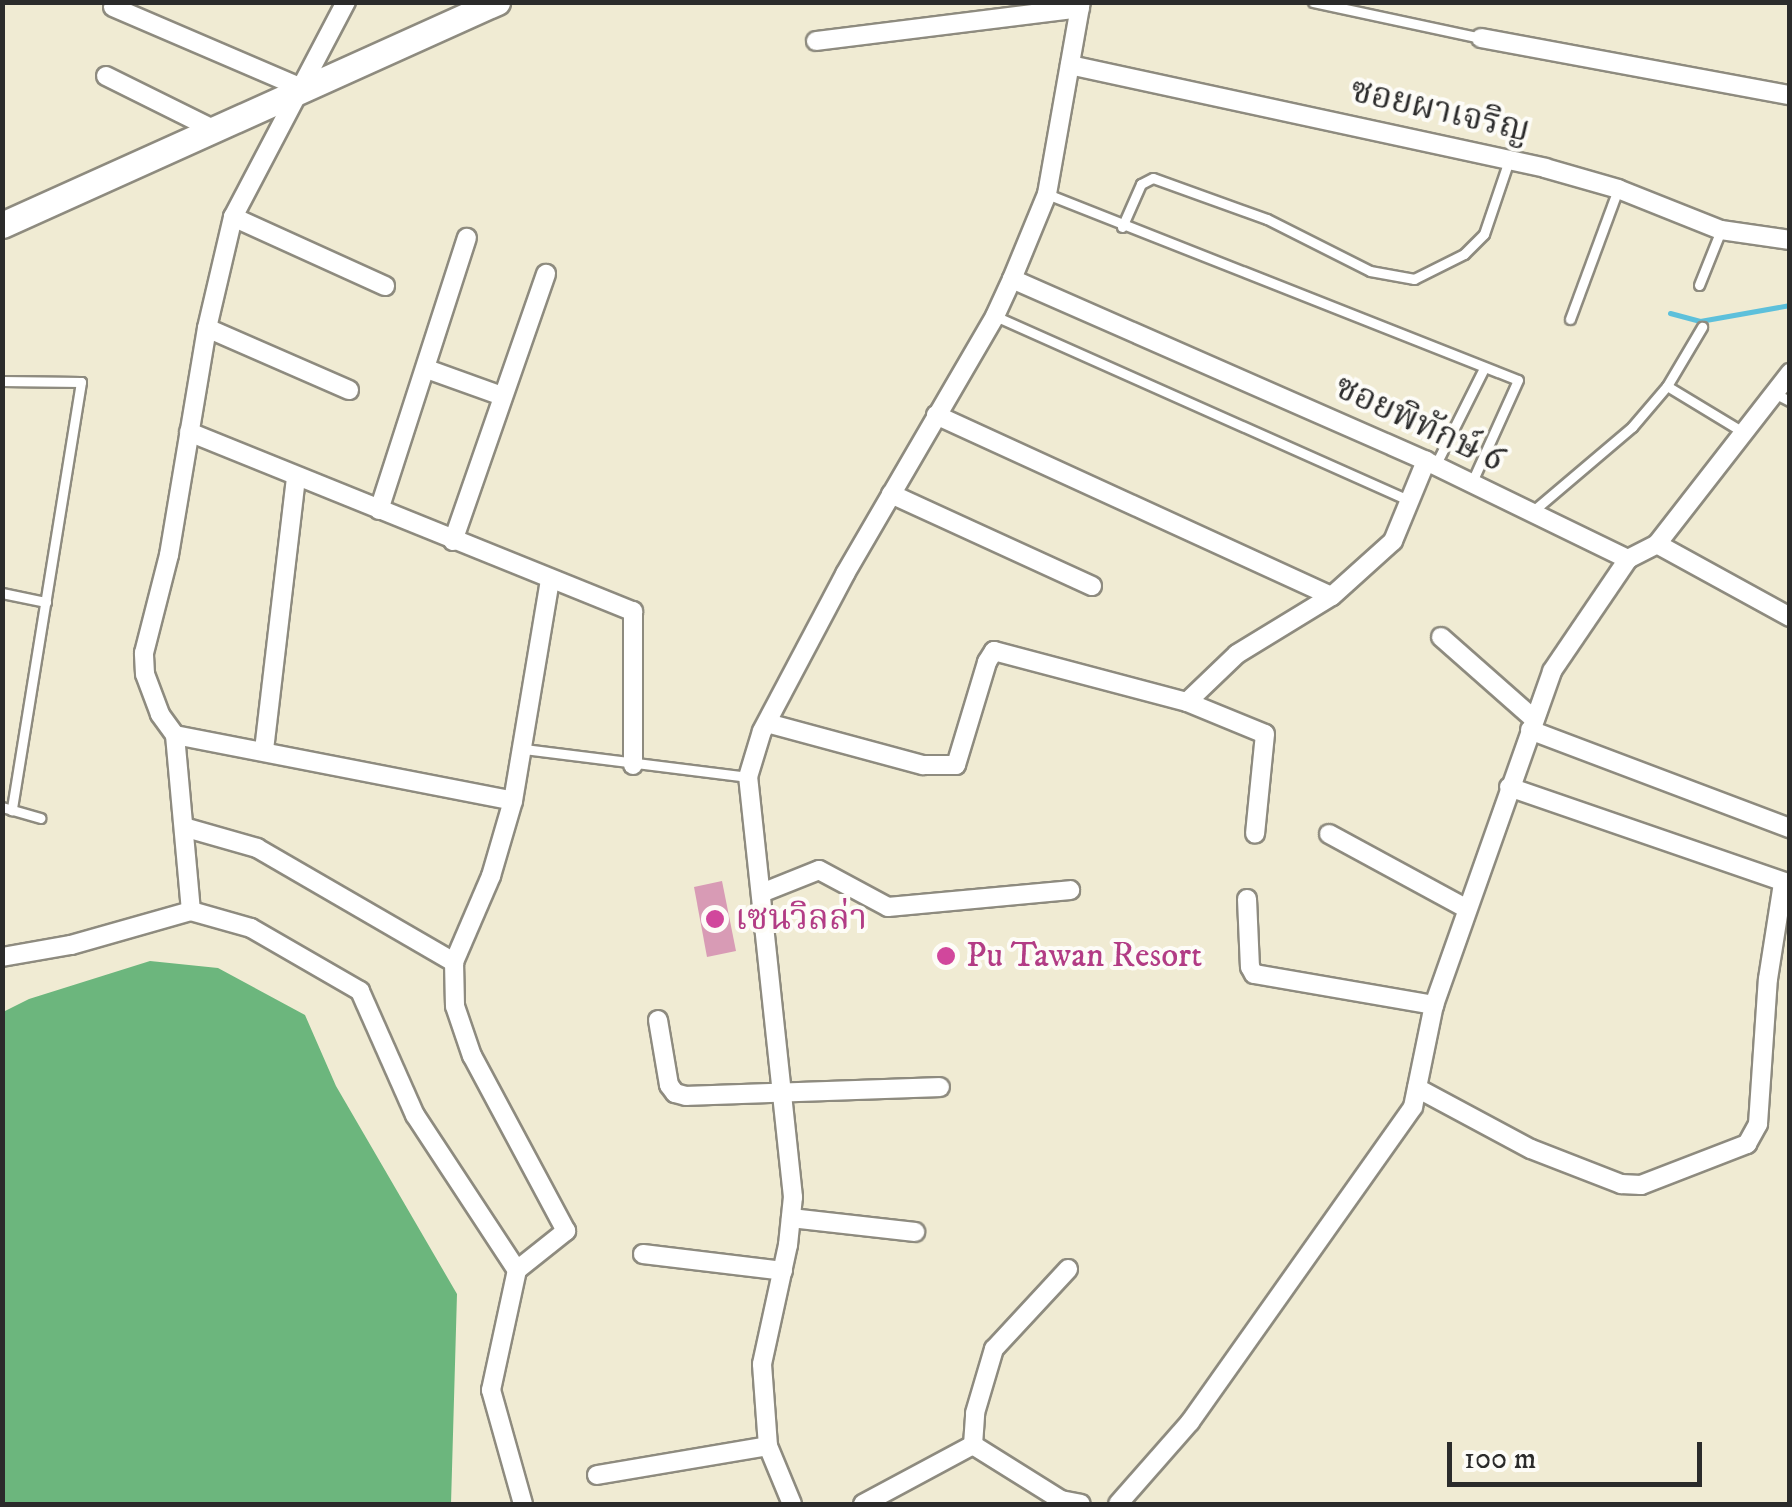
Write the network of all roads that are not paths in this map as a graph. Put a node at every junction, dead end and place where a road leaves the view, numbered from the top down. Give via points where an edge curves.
1 (346, 2) edge
2 (497, 2) edge
3 (1313, 2) edge
4 (1080, 5) edge
5 (113, 8) dead end
6 (1482, 38) joint
7 (816, 42) dead end
8 (1070, 65) junction
9 (106, 76) dead end
10 (302, 88) junction
11 (1790, 95) edge
12 (212, 129) junction
13 (1510, 160) junction
14 (1618, 189) junction
15 (1047, 194) junction
16 (233, 217) junction
17 (2, 225) edge
18 (1122, 228) junction
19 (1721, 230) junction
20 (467, 238) dead end
21 (1790, 240) edge
22 (546, 274) dead end
23 (1012, 279) junction
24 (1698, 285) dead end
25 (385, 286) dead end
26 (995, 316) junction
27 (1570, 319) dead end
28 (1702, 327) dead end
29 (208, 328) junction
30 (1484, 368) junction
31 (426, 369) junction
32 (1790, 373) edge
33 (2, 381) edge
34 (1668, 386) junction
35 (350, 390) dead end
36 (1772, 391) junction
37 (502, 396) junction
38 (1790, 401) edge
39 (936, 415) junction
40 (189, 432) junction
41 (1743, 432) junction
42 (1431, 463) junction
43 (296, 477) junction
44 (1472, 484) junction
45 (891, 494) junction
46 (1410, 501) junction
47 (379, 510) junction
48 (1531, 513) junction
49 (453, 541) junction
50 (1658, 544) junction
51 (1628, 559) junction
52 (550, 579) junction
53 (1092, 586) dead end
54 (2, 593) edge
55 (1332, 596) junction
56 (46, 602) junction
57 (1790, 617) edge
58 (1441, 637) dead end
59 (1187, 702) junction
60 (766, 723) junction
61 (1532, 724) junction
62 (175, 735) junction
63 (524, 749) junction
64 (264, 750) junction
65 (634, 765) junction
66 (748, 777) junction
67 (1509, 787) junction
68 (513, 801) junction
69 (7, 809) edge
70 (40, 818) dead end
71 (186, 828) junction
72 (1790, 828) edge
73 (1255, 834) dead end
74 (1329, 834) dead end
75 (1786, 884) edge
76 (1070, 890) dead end
77 (764, 892) junction
78 (1246, 898) dead end
79 (1467, 910) junction
80 (191, 911) junction
81 (2, 956) edge
82 (454, 962) junction
83 (1434, 1004) junction
84 (658, 1020) dead end
85 (940, 1087) dead end
86 (1417, 1088) junction
87 (784, 1095) junction
88 (791, 1218) junction
89 (914, 1232) dead end
90 (644, 1254) dead end
91 (1068, 1269) dead end
92 (517, 1270) junction
93 (783, 1271) junction
94 (974, 1445) junction
95 (768, 1446) junction
96 (597, 1475) dead end
97 (523, 1504) edge
98 (792, 1504) edge
99 (863, 1504) edge
100 (1081, 1504) edge
101 (1118, 1504) edge

1 - 10 street
2 - 10 main road
3 - 6 lane
4 - 7 street
4 - 8 street
5 - 10 street
6 - 11 street
8 - 13 street, ซอยผาเจริญ
8 - 15 street
9 - 12 street
10 - 12 main road
10 - 16 street
12 - 17 main road
13 - 14 street, ซอยผาเจริญ
13 - 18 lane via 1484,234 1464,254 1414,279 1370,271 1267,219 1153,178 1141,184
14 - 19 street, ซอยผาเจริญ
14 - 27 lane
15 - 18 lane
15 - 23 street
16 - 25 street
16 - 29 street
18 - 30 lane
19 - 21 street, ซอยผาเจริญ
19 - 24 lane
20 - 31 street
22 - 37 street
23 - 26 street
23 - 42 street, ซอยพิทักษ์ 6
26 - 39 street
26 - 46 lane
28 - 34 lane
29 - 35 street
29 - 40 street
30 - 42 lane
30 - 44 lane via 1518,380
31 - 37 street
31 - 47 street
32 - 36 street
33 - 56 lane via 81,382
34 - 41 lane
34 - 48 lane via 1632,428
36 - 38 lane
36 - 41 street
37 - 49 street
39 - 45 street
39 - 55 street
40 - 43 street
40 - 62 street via 144,653 150,688
41 - 50 street
42 - 44 street, ซอยพิทักษ์ 6
42 - 46 street
43 - 47 street
43 - 64 street
44 - 48 street, ซอยพิทักษ์ 6
45 - 53 street
45 - 60 street
46 - 55 street via 1392,541
47 - 49 street
48 - 51 street, ซอยพิทักษ์ 6
49 - 52 street
50 - 51 street
50 - 57 street
51 - 61 street via 1552,671
52 - 63 street
52 - 65 street via 633,611
54 - 56 lane
55 - 59 street via 1237,654
56 - 69 lane
58 - 61 street
59 - 60 street via 994,652 956,764 924,765
59 - 73 street via 1265,734
60 - 66 street
61 - 67 street
61 - 72 street
62 - 64 street
62 - 71 street
63 - 65 lane
63 - 68 street
64 - 68 street
65 - 66 lane
66 - 77 street
67 - 75 street
67 - 79 street
68 - 82 street via 491,876
69 - 70 lane
71 - 80 street
71 - 82 street via 257,848
74 - 79 street
75 - 86 street via 1768,979 1758,1124 1747,1144 1641,1184 1621,1184 1531,1149
76 - 77 street via 888,908 819,870
77 - 87 street
78 - 83 street via 1254,974
79 - 83 street
80 - 81 street via 71,945
80 - 92 street via 251,928 360,990 415,1115
82 - 92 street via 455,1006 472,1056 566,1230
83 - 86 street
84 - 87 street via 675,1093
85 - 87 street
86 - 101 street via 1412,1107 1190,1422
87 - 88 street
88 - 89 street
88 - 93 street
90 - 93 street
91 - 94 street via 994,1350 974,1413
92 - 97 street via 492,1390
93 - 95 street via 762,1364
94 - 99 street
94 - 100 street via 1060,1500
95 - 96 street
95 - 98 street

